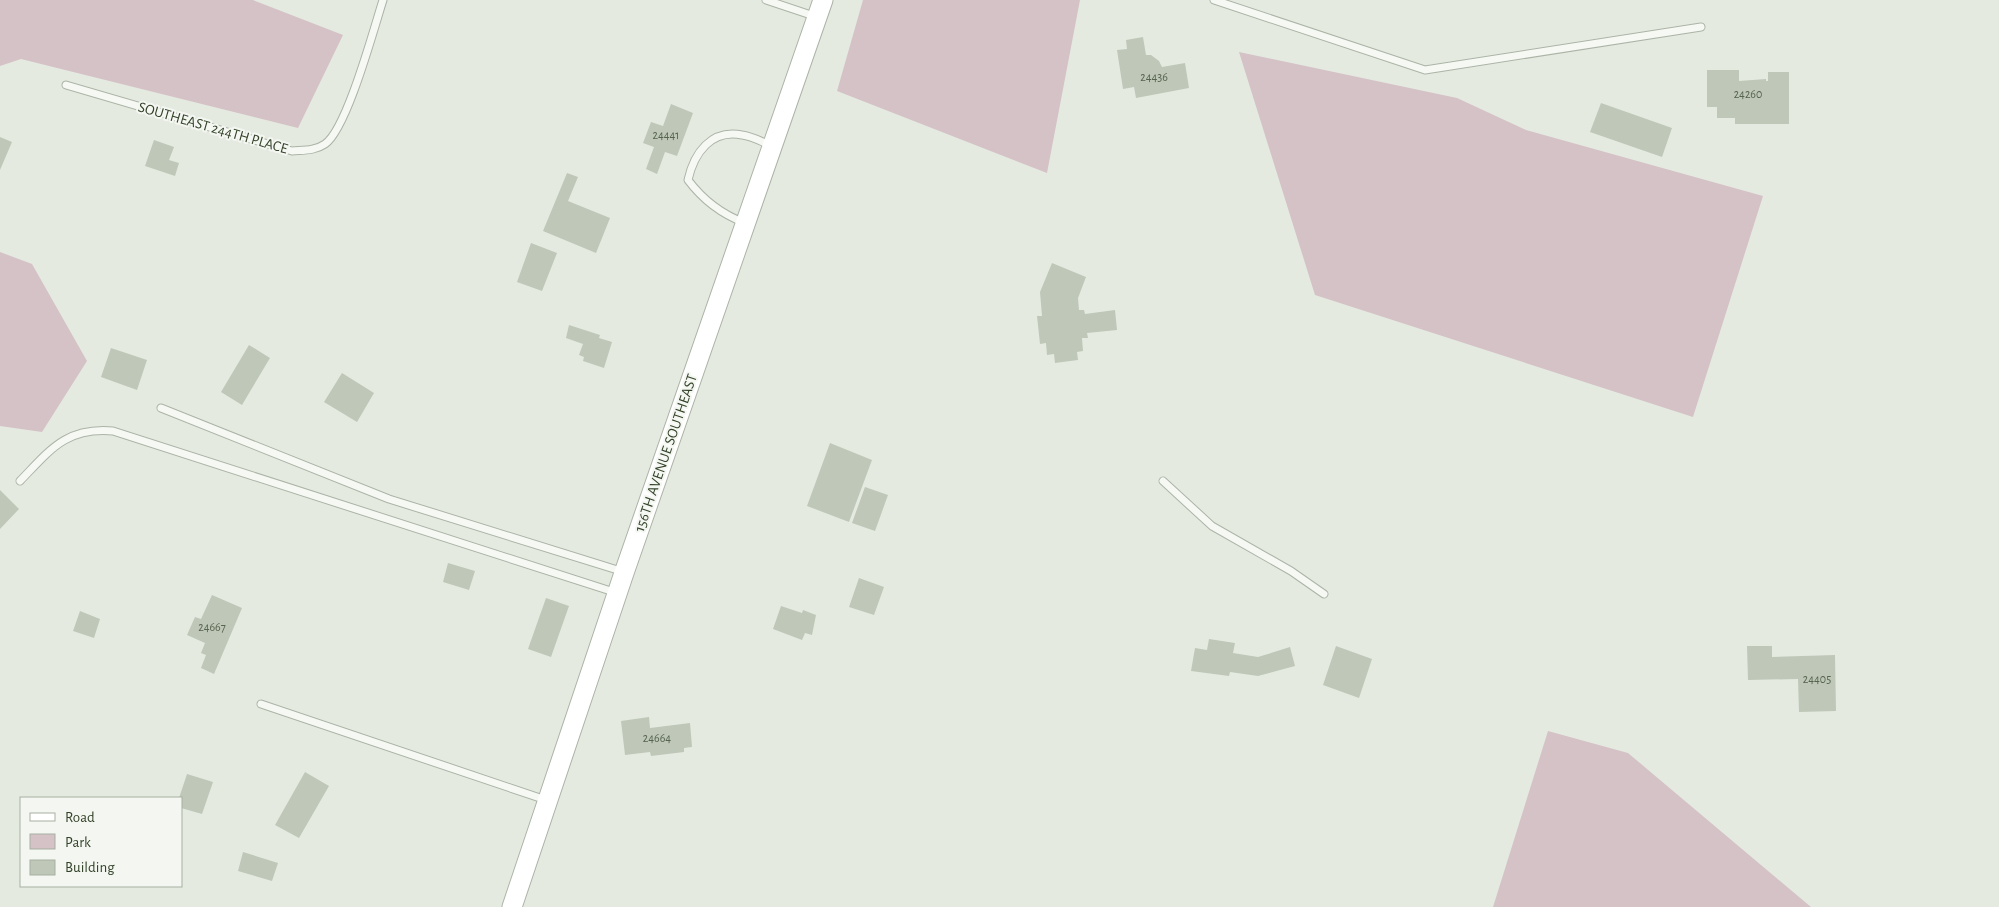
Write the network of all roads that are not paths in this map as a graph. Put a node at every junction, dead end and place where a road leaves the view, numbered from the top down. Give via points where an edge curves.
1 (383, 0) edge
2 (766, 0) edge
3 (1214, 0) edge
4 (820, 9) edge
5 (1700, 27) dead end
6 (66, 85) dead end
7 (772, 146) junction
8 (745, 223) junction
9 (161, 408) dead end
10 (20, 481) dead end
11 (1163, 481) dead end
12 (624, 572) junction
13 (618, 594) junction
14 (1324, 594) dead end
15 (260, 704) dead end
16 (549, 801) junction
17 (512, 907) edge

1 - 6 lane, SOUTHEAST 244TH PLACE via 353,96 327,143 312,150 292,151
2 - 4 lane
3 - 5 lane via 1425,70
4 - 7 street, 156TH AVENUE SOUTHEAST
7 - 8 street, 156TH AVENUE SOUTHEAST
7 - 8 lane via 742,134 728,134 712,138 698,152 691,166 688,180 696,190 729,217
8 - 12 street, 156TH AVENUE SOUTHEAST
9 - 12 lane via 390,500
10 - 13 lane via 54,445 70,436 96,430 113,431
11 - 14 lane via 1212,526 1291,571
12 - 13 street, 156TH AVENUE SOUTHEAST
13 - 16 street, 156TH AVENUE SOUTHEAST
15 - 16 lane
16 - 17 street, 156TH AVENUE SOUTHEAST

